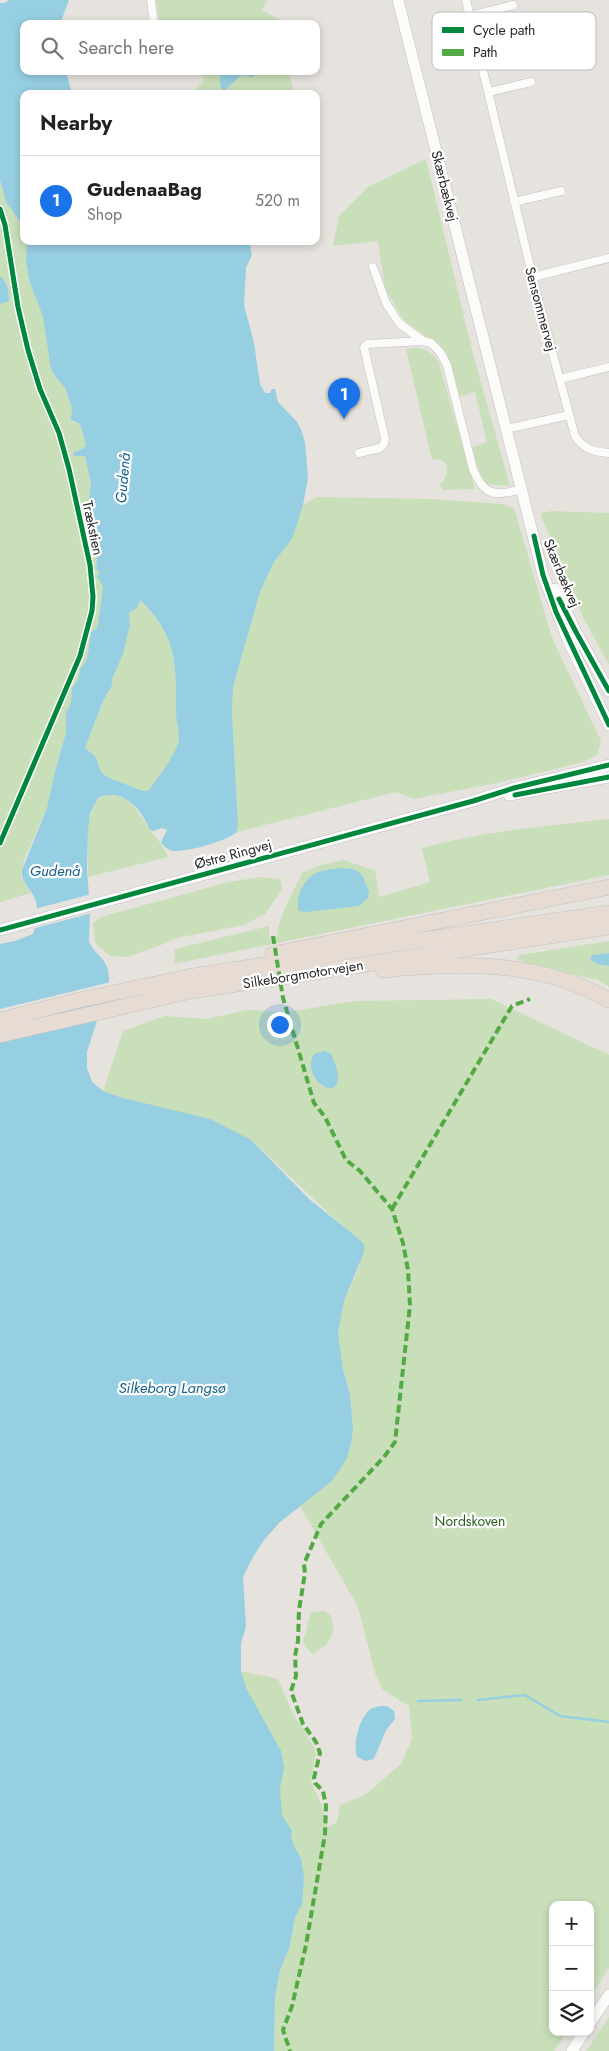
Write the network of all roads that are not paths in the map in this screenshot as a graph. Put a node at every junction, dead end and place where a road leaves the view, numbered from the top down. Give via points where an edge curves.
1 (151, 0) edge
2 (398, 0) edge
3 (513, 5) dead end
4 (486, 12) edge
5 (154, 20) edge
6 (484, 70) edge
7 (531, 82) dead end
8 (489, 92) junction
9 (560, 191) dead end
10 (514, 202) junction
11 (609, 258) edge
12 (374, 267) dead end
13 (533, 277) junction
14 (423, 341) junction
15 (609, 367) edge
16 (560, 379) junction
17 (569, 415) junction
18 (506, 429) junction
19 (359, 453) dead end
20 (609, 453) edge
21 (522, 489) junction
22 (534, 536) junction
23 (576, 656) junction
24 (609, 691) edge
25 (609, 708) edge
26 (609, 725) edge
27 (609, 765) edge
28 (609, 771) edge
29 (609, 777) edge
30 (539, 791) junction
31 (473, 801) junction
32 (609, 887) edge
33 (609, 913) edge
34 (609, 927) edge
35 (0, 930) edge
36 (189, 980) junction
37 (222, 987) junction
38 (609, 1000) edge
39 (0, 1020) edge
40 (0, 1035) edge
41 (609, 1995) edge
42 (594, 2017) edge
43 (581, 2036) edge
44 (572, 2051) edge

1 - 5 street
2 - 18 street, Skærbækvej
3 - 4 street
6 - 8 street, Sensommervej
7 - 8 street
8 - 10 street, Sensommervej
9 - 10 street
10 - 13 street, Sensommervej
11 - 13 street
12 - 14 street via 392,313 399,323
13 - 16 street, Sensommervej
14 - 19 street via 367,344 364,347 385,439 380,448
14 - 21 street via 431,343 440,352 446,365 479,483 494,494
15 - 16 street
16 - 17 street, Sensommervej
17 - 18 street
17 - 20 street, Sensommervej via 575,436 582,446 595,452
18 - 21 street, Skærbækvej
21 - 22 street, Skærbækvej
22 - 23 street, Skærbækvej via 550,594
22 - 24 street, Skærbækvej via 564,609
23 - 25 street
23 - 26 street, Skærbækvej
27 - 31 street, Østre Ringvej
28 - 30 street
29 - 30 street, Østre Ringvej
30 - 31 street, Østre Ringvej
31 - 35 street, Østre Ringvej
32 - 36 highway
33 - 36 highway, Silkeborgmotorvejen via 388,945
34 - 37 highway, Silkeborgmotorvejen
36 - 37 highway, Silkeborgmotorvejen
36 - 39 highway via 155,977 75,1002
36 - 40 highway, Silkeborgmotorvejen via 80,1015
37 - 38 highway via 467,964 534,972
41 - 42 street
43 - 44 street

